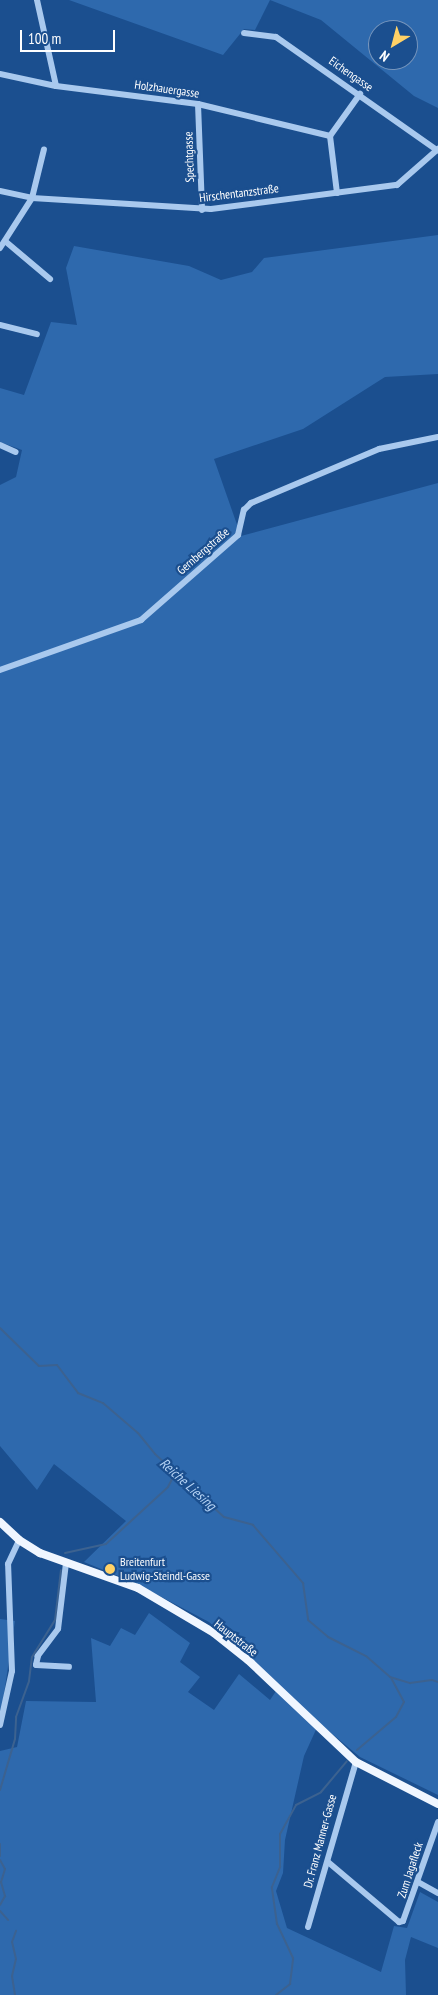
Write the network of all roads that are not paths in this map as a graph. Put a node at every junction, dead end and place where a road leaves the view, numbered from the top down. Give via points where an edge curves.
1 (37, 0) edge
2 (244, 33) dead end
3 (0, 74) edge
4 (56, 86) junction
5 (360, 94) junction
6 (198, 104) junction
7 (330, 136) junction
8 (44, 149) dead end
9 (438, 150) edge
10 (0, 191) edge
11 (337, 193) junction
12 (32, 198) junction
13 (202, 210) junction
14 (5, 241) junction
15 (0, 248) edge
16 (50, 279) dead end
17 (0, 325) edge
18 (37, 334) dead end
19 (438, 437) edge
20 (0, 445) edge
21 (16, 452) dead end
22 (0, 670) edge
23 (0, 1522) edge
24 (20, 1540) junction
25 (66, 1562) junction
26 (69, 1667) dead end
27 (0, 1726) edge
28 (356, 1762) junction
29 (438, 1804) edge
30 (438, 1822) edge
31 (328, 1862) junction
32 (418, 1882) junction
33 (438, 1893) edge
34 (308, 1927) dead end

1 - 4 street
2 - 5 street, Eichengasse via 276,37
3 - 4 street, Holzhauergasse
4 - 6 street, Holzhauergasse
5 - 7 street
5 - 9 street, Eichengasse
6 - 7 street, Holzhauergasse
6 - 13 street, Spechtgasse
7 - 11 street
8 - 12 street
9 - 11 street, Hirschentanzstraße via 397,184
10 - 12 street, Hirschentanzstraße
11 - 13 street, Hirschentanzstraße
12 - 13 street, Hirschentanzstraße
12 - 14 street
14 - 15 street
14 - 16 street
17 - 18 street
19 - 22 street, Gernbergstraße via 379,449 251,503 244,510 238,535 148,616 126,627
20 - 21 street
23 - 24 main road, Hauptstraße
24 - 25 main road, Hauptstraße via 40,1553
24 - 27 street via 8,1564 12,1671
25 - 26 street via 58,1629 38,1656 36,1666
25 - 28 main road, Hauptstraße via 138,1588 214,1633 248,1660
28 - 29 main road, Hauptstraße
28 - 31 street, Dr. Franz Manner-Gasse
30 - 32 street, Zum Jagafleck
31 - 32 street, Zum Jagafleck via 399,1922 406,1917
31 - 34 street, Dr. Franz Manner-Gasse
32 - 33 street

